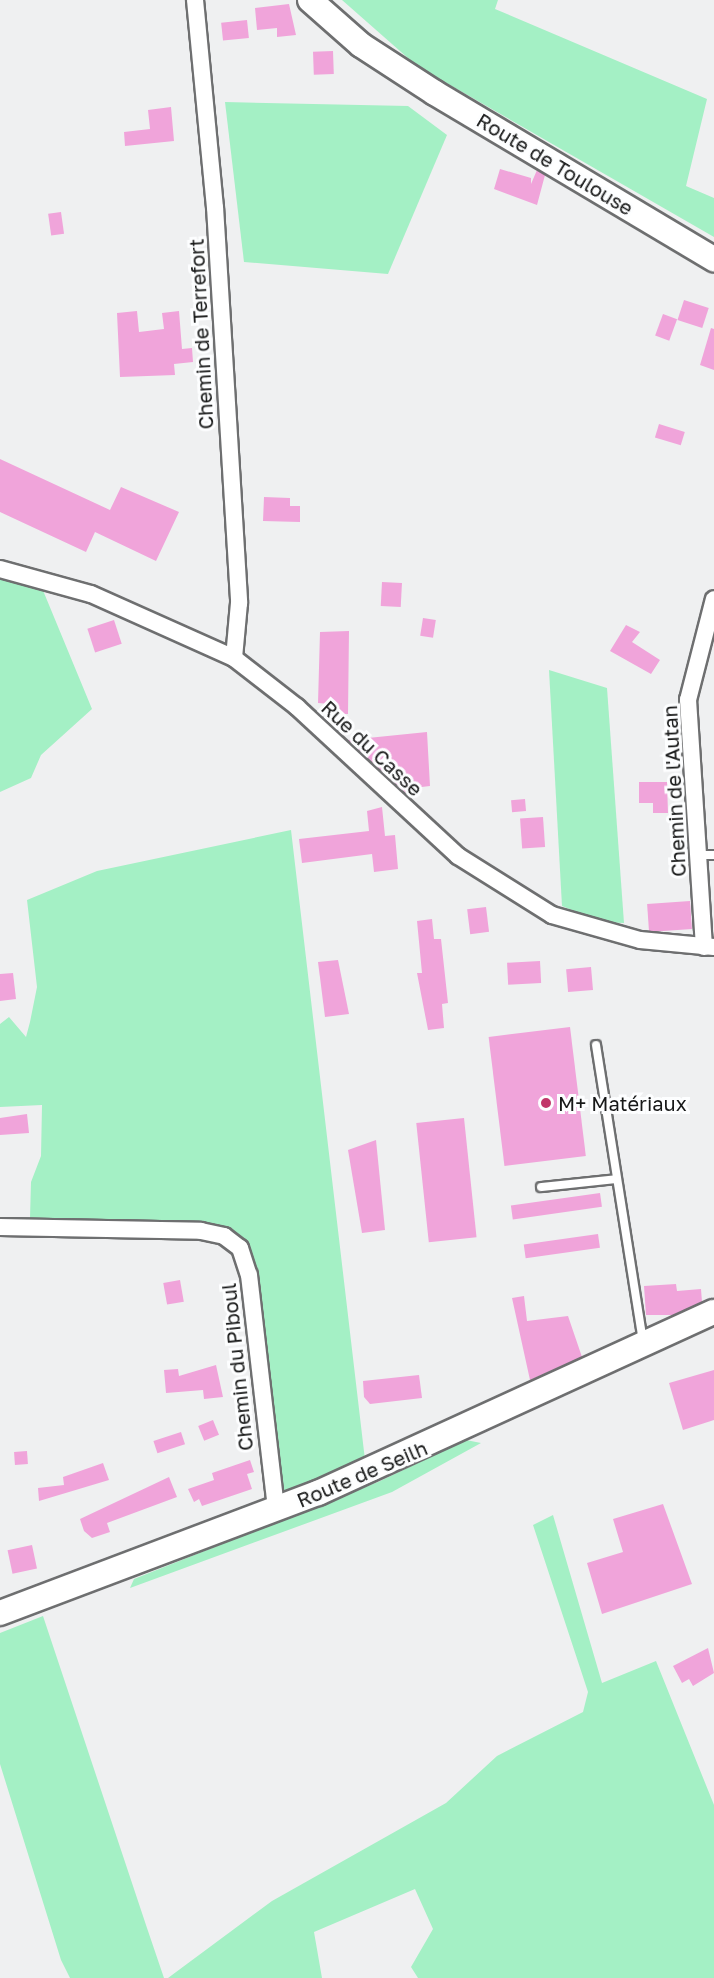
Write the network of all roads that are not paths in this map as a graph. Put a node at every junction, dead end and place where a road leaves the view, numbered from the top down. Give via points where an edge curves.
1 (310, 0) edge
2 (326, 0) edge
3 (198, 3) edge
4 (397, 68) junction
5 (714, 259) edge
6 (0, 569) edge
7 (714, 599) edge
8 (234, 658) junction
9 (706, 855) edge
10 (709, 947) edge
11 (596, 1045) dead end
12 (617, 1179) junction
13 (541, 1187) dead end
14 (0, 1227) edge
15 (714, 1312) edge
16 (644, 1345) junction
17 (276, 1510) junction
18 (0, 1613) edge

1 - 4 street, Route de Toulouse
2 - 4 street, Route de Toulouse
3 - 8 street, Chemin de Terrefort via 215,207 239,603
4 - 5 street, Route de Toulouse
6 - 8 street, Rue du Casse via 91,594
7 - 9 street, Chemin de l'Autan via 688,700
8 - 10 street, Rue du Casse via 263,677 429,831 493,881 552,915 588,926
9 - 10 street, Chemin de l'Autan
11 - 12 lane
12 - 13 lane
12 - 16 lane
14 - 17 street, Chemin du Piboul via 201,1231 224,1236 240,1248 249,1275
15 - 16 street, Route de Seilh
16 - 17 street, Route de Seilh
17 - 18 street, Route de Seilh

